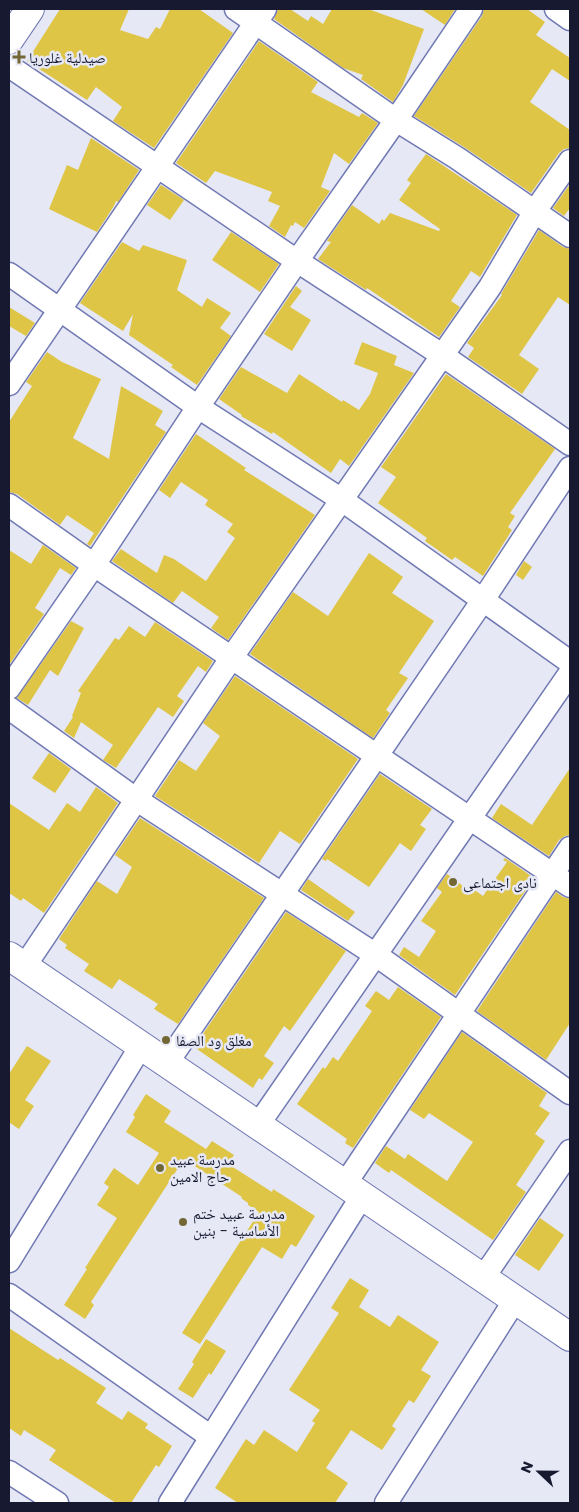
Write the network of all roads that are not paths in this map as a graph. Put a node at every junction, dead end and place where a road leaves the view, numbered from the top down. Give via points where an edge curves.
1 (30, 9) edge
2 (236, 9) edge
3 (471, 9) edge
4 (556, 9) edge
5 (260, 15) edge
6 (570, 19) edge
7 (9, 40) edge
8 (9, 66) edge
9 (396, 120) junction
10 (570, 161) edge
11 (157, 167) junction
12 (536, 211) junction
13 (570, 236) edge
14 (297, 261) junction
15 (9, 274) edge
16 (61, 309) junction
17 (442, 355) junction
18 (9, 384) edge
19 (198, 407) junction
20 (570, 444) edge
21 (570, 468) edge
22 (342, 500) junction
23 (9, 505) edge
24 (94, 564) junction
25 (483, 600) junction
26 (232, 657) junction
27 (570, 662) edge
28 (570, 673) edge
29 (9, 688) edge
30 (9, 708) edge
31 (376, 756) junction
32 (137, 800) junction
33 (470, 819) junction
34 (570, 848) edge
35 (561, 880) edge
36 (283, 894) junction
37 (376, 955) junction
38 (16, 962) edge
39 (458, 1014) junction
40 (141, 1046) junction
41 (166, 1063) junction
42 (570, 1093) edge
43 (258, 1125) junction
44 (570, 1151) edge
45 (353, 1190) junction
46 (9, 1261) edge
47 (483, 1278) junction
48 (9, 1295) edge
49 (515, 1300) junction
50 (570, 1338) edge
51 (211, 1437) junction
52 (9, 1472) edge
53 (57, 1503) edge
54 (170, 1503) edge
55 (386, 1503) edge

1 - 7 street
2 - 5 street
3 - 9 street
4 - 6 street
5 - 9 street
5 - 11 street
8 - 11 street
9 - 12 street
9 - 14 street
10 - 12 street
11 - 14 street
11 - 16 street
12 - 13 street
12 - 17 street via 490,287
14 - 17 street
14 - 19 street
15 - 16 street
16 - 18 street
16 - 19 street
17 - 20 street
17 - 22 street
19 - 22 street
19 - 24 street
21 - 25 street
22 - 25 street
22 - 26 street
23 - 24 street
24 - 26 street
24 - 29 street
25 - 27 street
25 - 31 street
26 - 31 street
26 - 32 street
28 - 33 street
30 - 32 street
31 - 33 street
31 - 36 street
32 - 36 street
32 - 38 street
33 - 35 street
33 - 37 street
34 - 35 street
35 - 39 street
36 - 37 street
36 - 41 street
37 - 39 street
37 - 43 street
38 - 40 street
39 - 42 street
39 - 45 street
40 - 41 street
40 - 46 street
41 - 43 street
43 - 45 street
44 - 47 street
45 - 47 street
45 - 51 street
47 - 49 street
48 - 51 street
49 - 50 street
49 - 55 street
51 - 54 street
52 - 53 street

